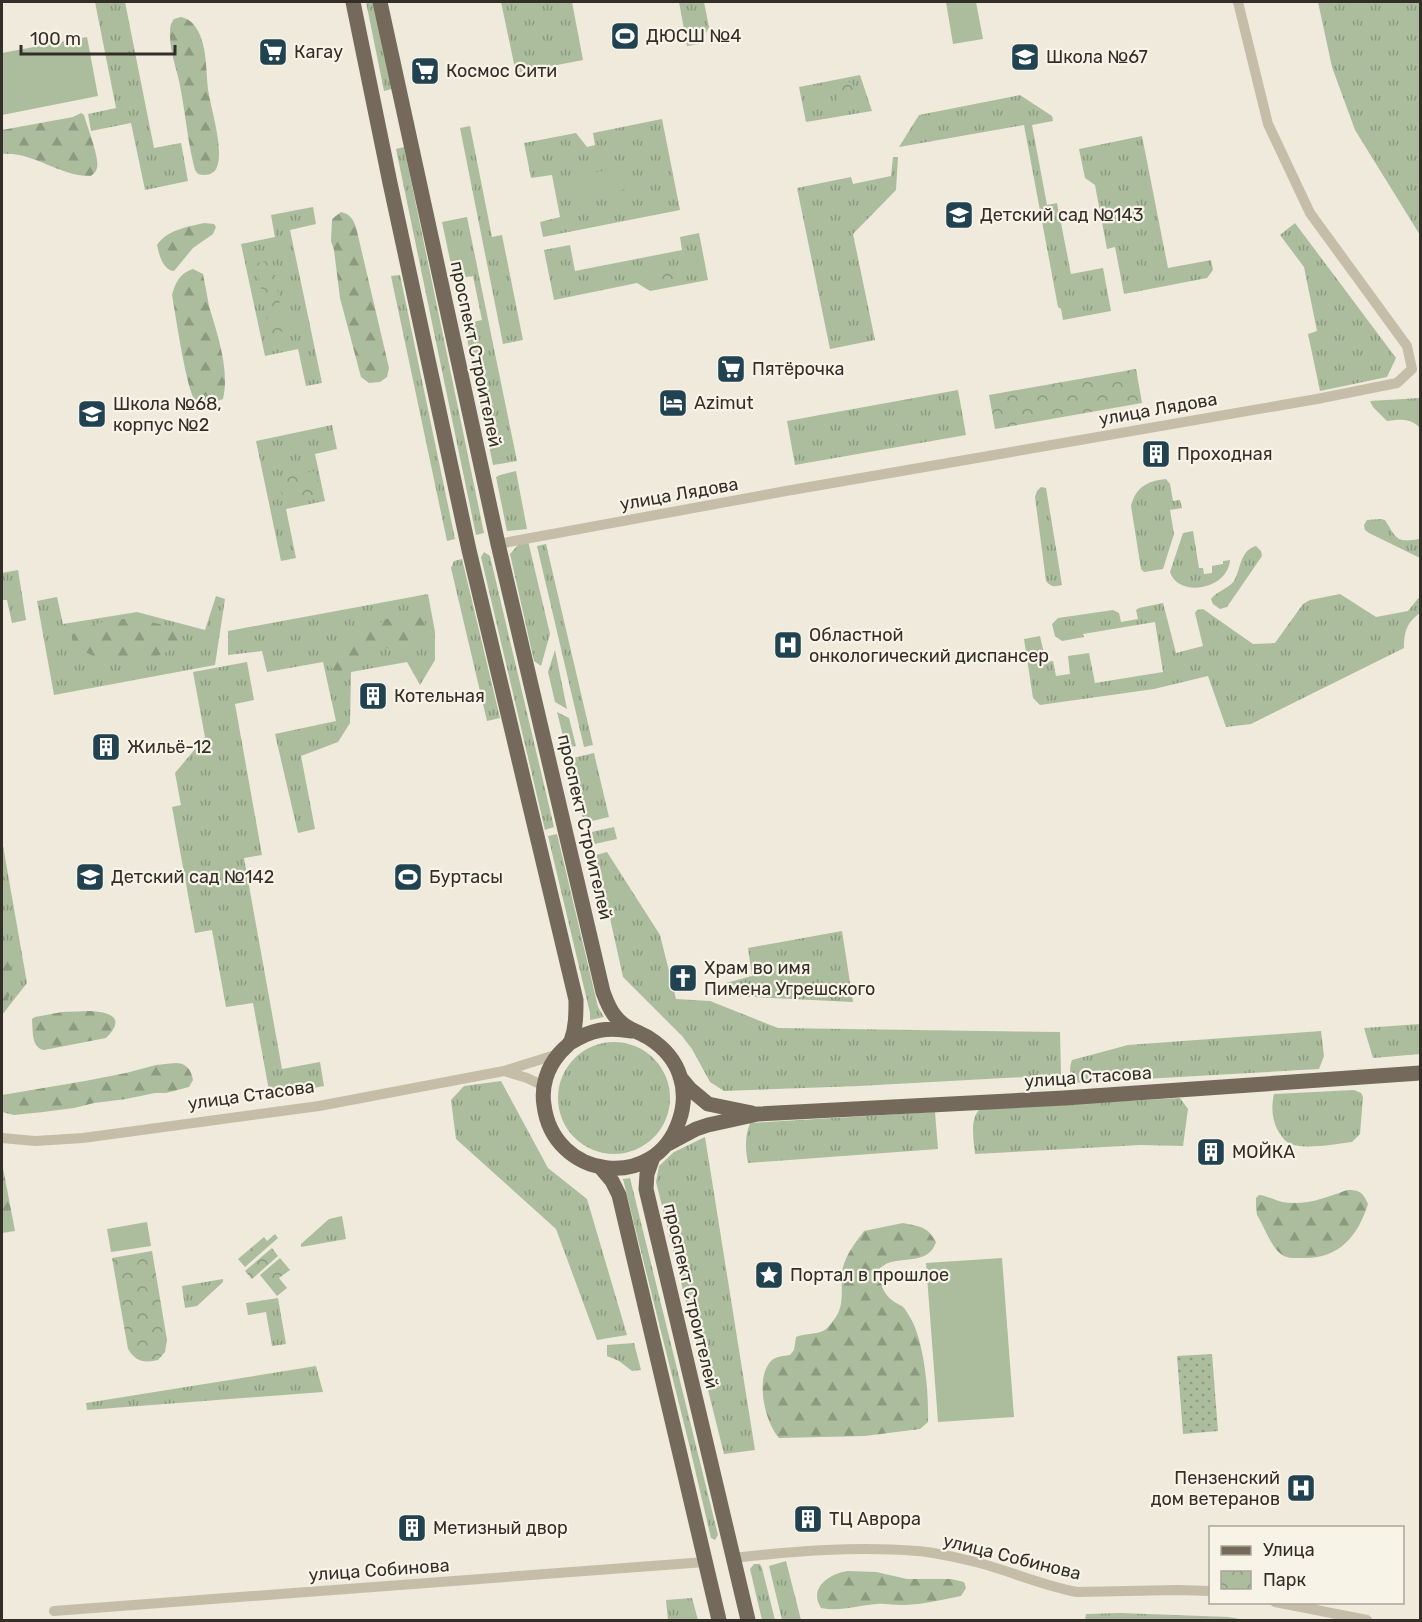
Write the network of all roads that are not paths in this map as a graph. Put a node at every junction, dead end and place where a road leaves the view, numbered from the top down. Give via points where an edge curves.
1 (353, 2) edge
2 (380, 2) edge
3 (1238, 2) edge
4 (498, 544) junction
5 (632, 1031) junction
6 (570, 1043) junction
7 (558, 1054) junction
8 (504, 1071) junction
9 (1420, 1073) edge
10 (680, 1076) junction
11 (544, 1086) junction
12 (758, 1114) junction
13 (2, 1138) edge
14 (666, 1145) junction
15 (653, 1157) junction
16 (601, 1168) junction
17 (733, 1558) junction
18 (705, 1562) junction
19 (1209, 1591) edge
20 (1285, 1604) edge
21 (54, 1611) dead end
22 (719, 1620) edge
23 (748, 1620) edge
24 (1366, 1620) edge

1 - 6 main road via 469,550 576,1000
2 - 4 main road, проспект Строителей
3 - 4 street, улица Лядова via 1268,124 1310,213 1407,346 1412,369 1397,383
4 - 5 main road, проспект Строителей via 603,992 616,1018
5 - 6 main road via 600,1029
5 - 10 main road, проспект Строителей via 662,1047
6 - 7 main road
7 - 8 street, улица Стасова
7 - 11 main road
8 - 11 street, улица Стасова
8 - 13 street, улица Стасова via 319,1106 83,1138
9 - 12 main road, улица Стасова
10 - 12 main road, улица Стасова via 708,1104
10 - 14 main road, проспект Строителей via 682,1112
11 - 16 main road via 546,1118 561,1146
12 - 14 main road, улица Стасова via 696,1129
14 - 15 main road, проспект Строителей
15 - 16 main road via 629,1167
15 - 17 main road, проспект Строителей via 646,1189
16 - 18 main road via 619,1195
17 - 18 main road
17 - 19 street, улица Собинова via 848,1549 918,1551 969,1560 1077,1593
17 - 23 main road, проспект Строителей
18 - 21 street, улица Собинова
18 - 22 main road
20 - 24 street

